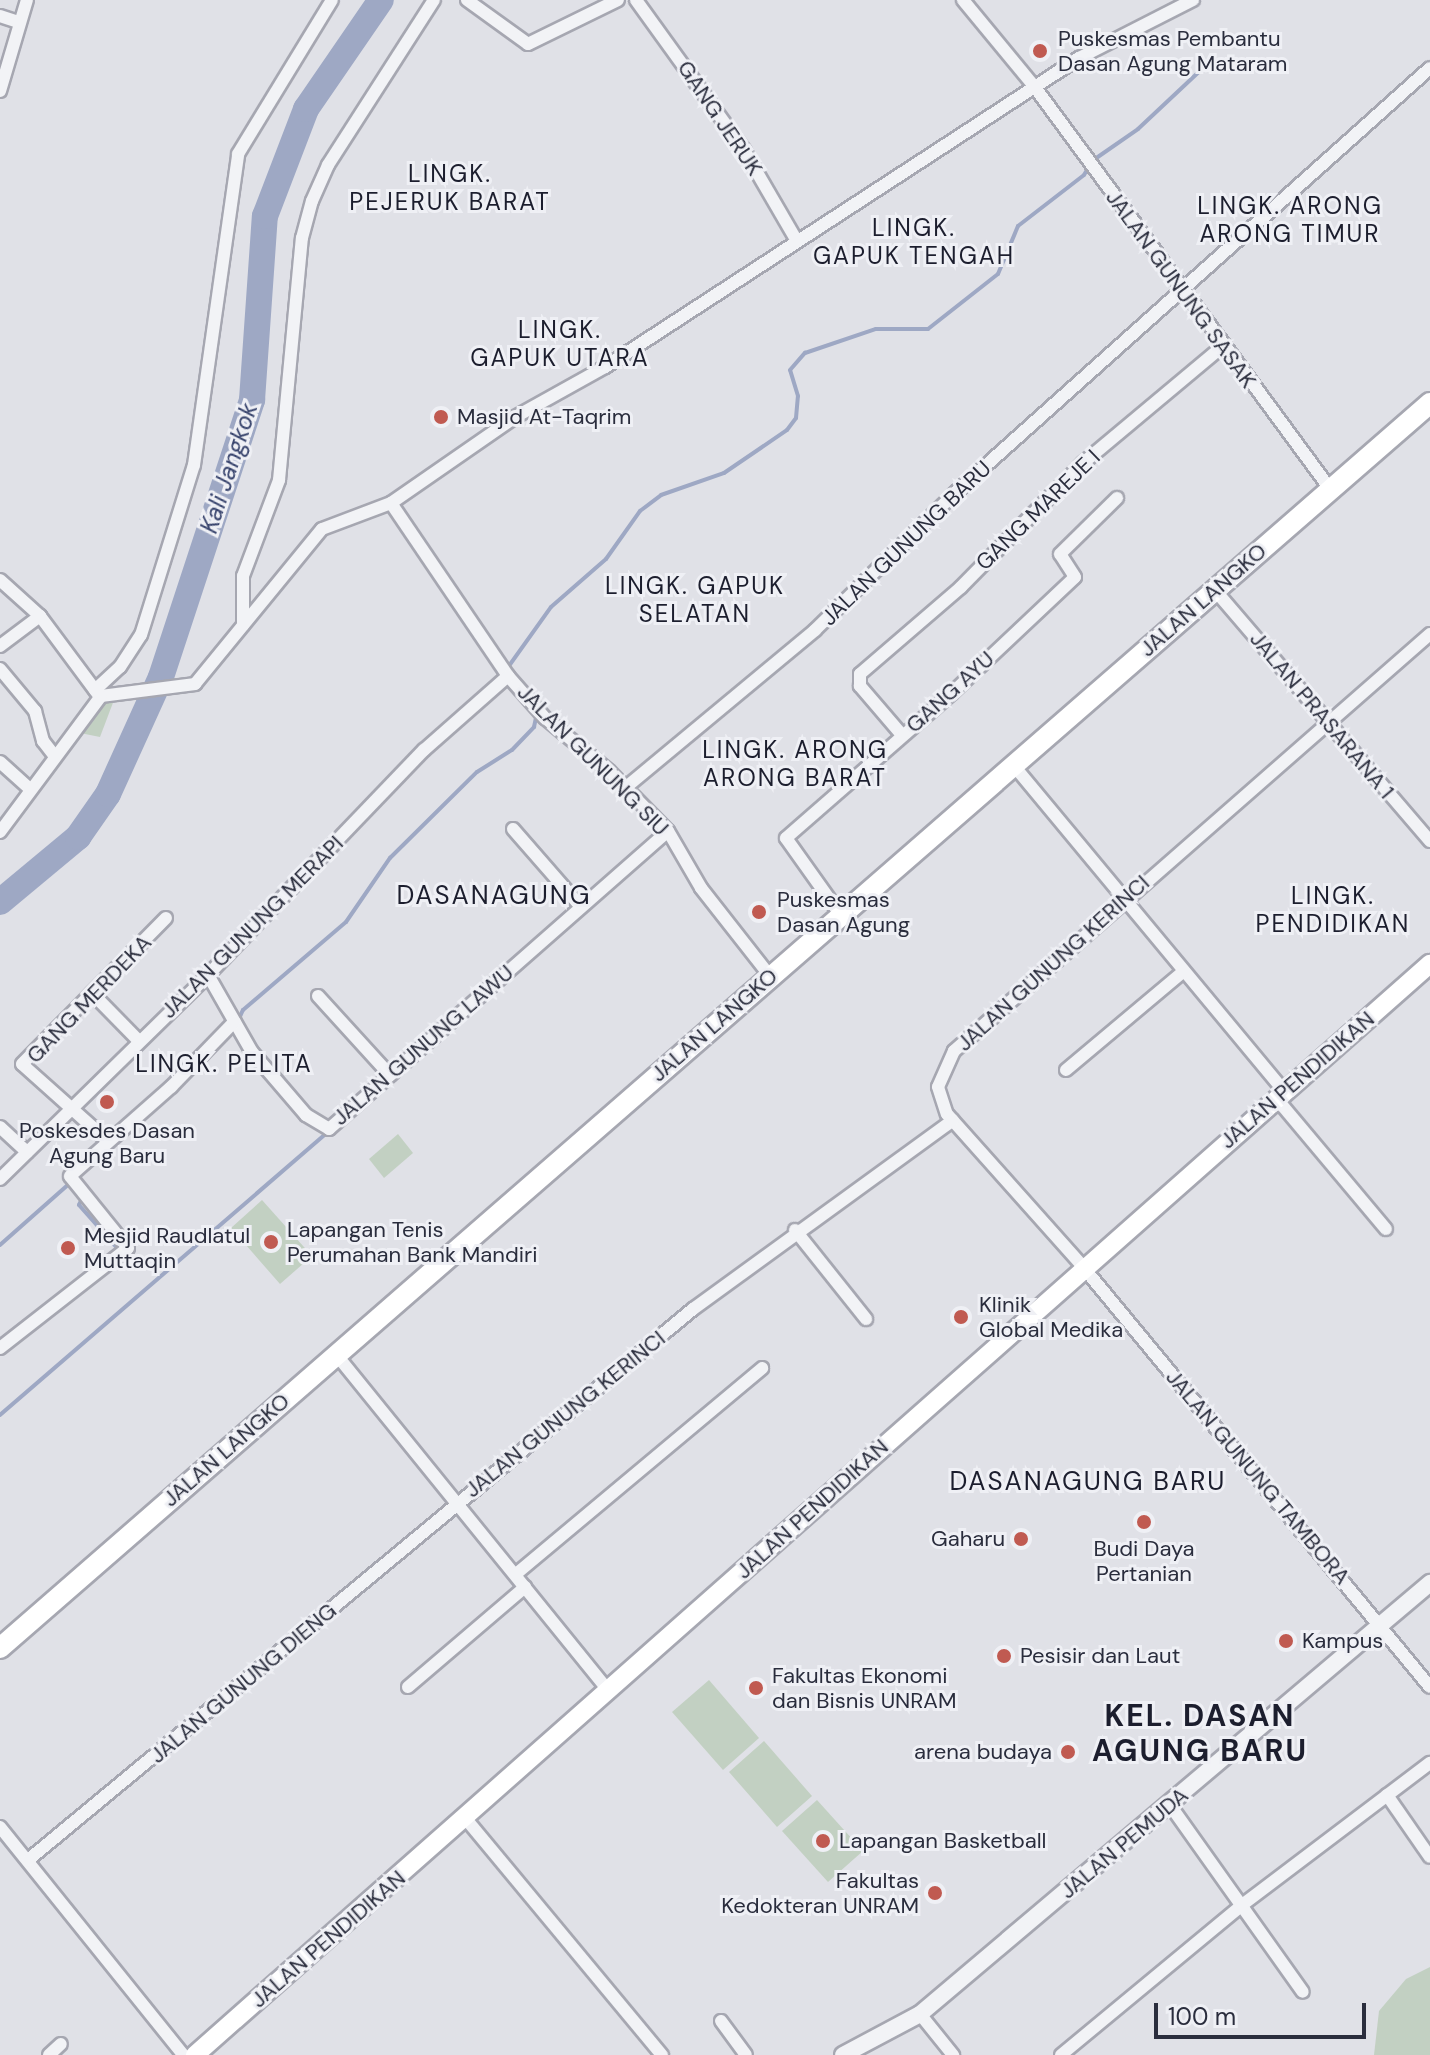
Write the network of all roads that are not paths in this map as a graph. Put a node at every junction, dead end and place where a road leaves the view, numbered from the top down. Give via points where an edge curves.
1 (27, 0) edge
2 (332, 0) edge
3 (434, 0) edge
4 (467, 0) edge
5 (618, 0) edge
6 (636, 0) edge
7 (963, 0) edge
8 (1193, 0) edge
9 (0, 16) edge
10 (19, 22) junction
11 (1430, 68) edge
12 (1034, 86) junction
13 (0, 91) edge
14 (797, 241) junction
15 (1182, 291) junction
16 (1224, 345) junction
17 (1430, 403) edge
18 (1331, 490) junction
19 (1117, 498) dead end
20 (391, 503) junction
21 (0, 580) edge
22 (1214, 589) junction
23 (40, 616) junction
24 (243, 625) junction
25 (1430, 634) edge
26 (0, 646) edge
27 (0, 669) edge
28 (506, 675) junction
29 (102, 694) junction
30 (1328, 722) junction
31 (902, 735) junction
32 (54, 755) junction
33 (0, 762) edge
34 (1015, 767) junction
35 (29, 788) junction
36 (625, 788) junction
37 (513, 829) dead end
38 (668, 831) junction
39 (0, 832) edge
40 (1430, 841) edge
41 (1125, 899) junction
42 (581, 907) junction
43 (840, 914) junction
44 (166, 918) dead end
45 (1430, 964) edge
46 (1184, 971) junction
47 (208, 975) junction
48 (770, 976) junction
49 (92, 993) junction
50 (318, 996) dead end
51 (236, 1024) junction
52 (138, 1040) junction
53 (1066, 1070) dead end
54 (390, 1075) junction
55 (1280, 1094) junction
56 (70, 1112) junction
57 (953, 1120) junction
58 (0, 1127) edge
59 (108, 1141) junction
60 (27, 1152) junction
61 (0, 1179) edge
62 (1386, 1229) dead end
63 (795, 1230) junction
64 (1084, 1268) junction
65 (866, 1319) dead end
66 (0, 1348) edge
67 (335, 1353) junction
68 (762, 1368) dead end
69 (457, 1503) junction
70 (516, 1574) junction
71 (1430, 1583) edge
72 (525, 1587) junction
73 (1380, 1625) junction
74 (0, 1648) edge
75 (408, 1687) dead end
76 (1430, 1687) edge
77 (608, 1690) junction
78 (1430, 1763) edge
79 (1387, 1795) junction
80 (1170, 1805) junction
81 (466, 1819) junction
82 (0, 1827) edge
83 (1430, 1857) edge
84 (28, 1860) junction
85 (1242, 1905) junction
86 (1303, 1992) dead end
87 (920, 2014) junction
88 (721, 2021) dead end
89 (61, 2044) dead end
90 (49, 2055) edge
91 (183, 2055) edge
92 (195, 2055) edge
93 (662, 2055) edge
94 (746, 2055) edge
95 (843, 2055) edge
96 (953, 2055) edge
97 (1061, 2055) edge

1 - 10 street
2 - 29 street via 295,55 234,168 209,388 194,465 141,635
3 - 24 street via 328,165 312,201 302,238 279,480 243,576
4 - 5 street via 528,44
6 - 14 street, GANG JERUK via 744,150
7 - 12 street, JALAN GUNUNG SASAK
8 - 12 street
9 - 10 street
10 - 13 street
11 - 15 street, JALAN GUNUNG BARU
12 - 14 street
12 - 15 street, JALAN GUNUNG SASAK
14 - 20 street via 605,367 515,417
15 - 16 street, JALAN GUNUNG SASAK
15 - 36 street, JALAN GUNUNG BARU via 955,493 807,638
16 - 18 street, JALAN GUNUNG SASAK
16 - 31 street, GANG MAREJE I via 1083,463 961,587 857,680
17 - 18 main road, JALAN LANGKO
18 - 22 main road, JALAN LANGKO
19 - 31 street, GANG AYU via 1060,554 1075,577
20 - 24 street via 322,529
20 - 28 street, JALAN GUNUNG SIU
21 - 23 street
22 - 30 street, JALAN PRASARANA 1
22 - 34 main road, JALAN LANGKO
23 - 26 street
23 - 29 street
24 - 29 street via 195,684
25 - 30 street, JALAN GUNUNG KERINCI
27 - 32 street via 35,711 43,741
28 - 36 street, JALAN GUNUNG SIU via 545,718
28 - 47 street, JALAN GUNUNG MERAPI via 424,750
29 - 32 street
30 - 40 street, JALAN PRASARANA 1
30 - 41 street, JALAN GUNUNG KERINCI
31 - 43 street, GANG AYU via 786,838
32 - 35 street
33 - 35 street
34 - 41 street
34 - 43 main road, JALAN LANGKO
35 - 39 street
36 - 38 street, JALAN GUNUNG SIU
37 - 42 street
38 - 42 street, JALAN GUNUNG LAWU
38 - 48 street, JALAN GUNUNG SIU via 701,888
41 - 46 street
41 - 57 street, JALAN GUNUNG KERINCI via 950,1055 938,1087
42 - 54 street, JALAN GUNUNG LAWU
43 - 48 main road, JALAN LANGKO
44 - 49 street, GANG MERDEKA
45 - 55 main road, JALAN PENDIDIKAN
46 - 53 street
46 - 55 street
47 - 51 street, JALAN GUNUNG LAWU
47 - 52 street, JALAN GUNUNG MERAPI
48 - 67 main road, JALAN LANGKO
49 - 52 street
49 - 56 street, GANG MERDEKA via 22,1064
50 - 54 street
51 - 54 street, JALAN GUNUNG LAWU via 281,1087 323,1129
51 - 59 street
52 - 56 street, JALAN GUNUNG MERAPI
55 - 62 street
55 - 64 main road, JALAN PENDIDIKAN
56 - 59 street
56 - 60 street, JALAN GUNUNG MERAPI
57 - 63 street, JALAN GUNUNG KERINCI
57 - 64 street, JALAN GUNUNG TAMBORA
58 - 60 street
59 - 66 street via 74,1180 128,1248
60 - 61 street, JALAN GUNUNG MERAPI
63 - 65 street
63 - 69 street, JALAN GUNUNG KERINCI
64 - 73 street, JALAN GUNUNG TAMBORA
64 - 77 main road, JALAN PENDIDIKAN
67 - 69 street
67 - 74 main road, JALAN LANGKO
68 - 70 street
69 - 70 street
69 - 84 street, JALAN GUNUNG DIENG
70 - 72 street
71 - 73 street, JALAN PEMUDA
72 - 75 street
72 - 77 street
73 - 76 street, JALAN GUNUNG TAMBORA
73 - 80 street, JALAN PEMUDA
77 - 81 main road, JALAN PENDIDIKAN
78 - 79 street
79 - 83 street
79 - 85 street
80 - 85 street
80 - 87 street, JALAN PEMUDA
81 - 92 main road, JALAN PENDIDIKAN
81 - 93 street
82 - 84 street
84 - 91 street
85 - 86 street
85 - 97 street
87 - 95 street, JALAN PEMUDA
87 - 96 street
88 - 94 street
89 - 90 street

